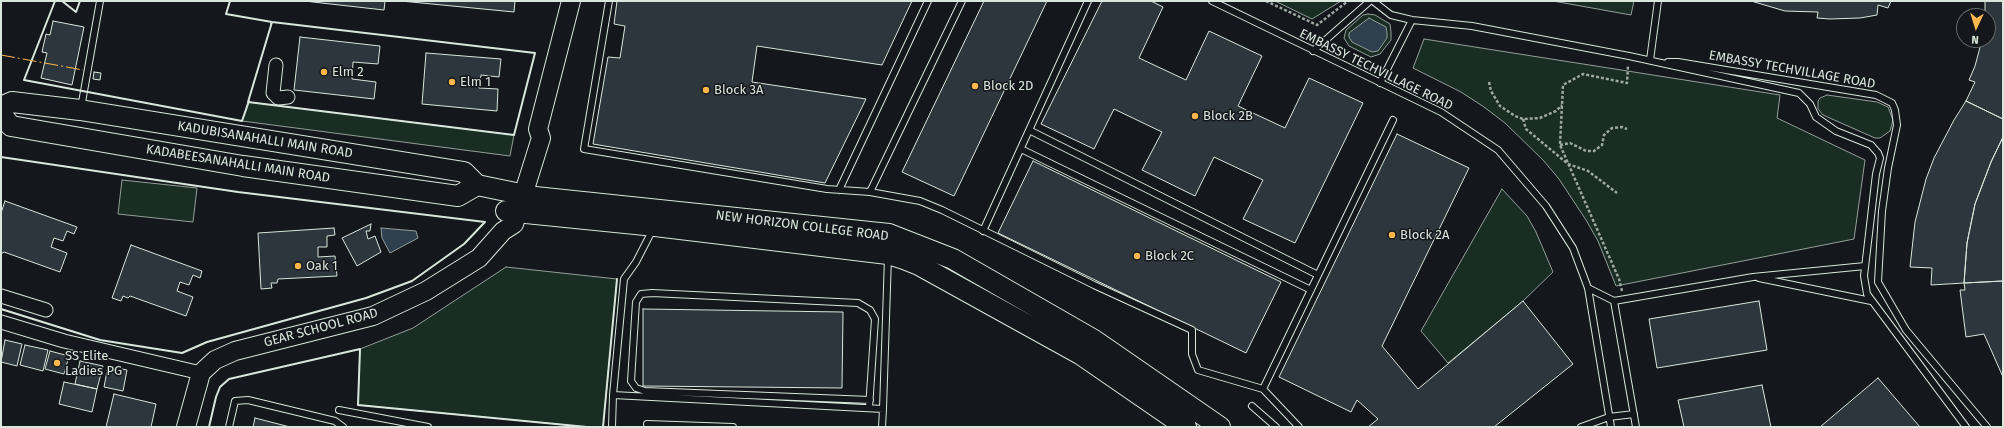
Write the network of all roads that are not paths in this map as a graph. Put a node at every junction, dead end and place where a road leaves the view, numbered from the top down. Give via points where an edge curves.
1 (100, 1) edge
2 (571, 1) edge
3 (609, 1) edge
4 (928, 1) edge
5 (962, 1) edge
6 (1088, 1) edge
7 (1212, 1) edge
8 (1372, 1) edge
9 (1658, 1) edge
10 (1412, 20) junction
11 (1313, 51) junction
12 (1650, 60) junction
13 (1660, 63) junction
14 (276, 65) dead end
15 (1380, 83) junction
16 (288, 98) dead end
17 (1, 107) edge
18 (80, 110) junction
19 (1, 114) edge
20 (1393, 120) dead end
21 (203, 130) junction
22 (1029, 130) junction
23 (1021, 149) junction
24 (201, 159) junction
25 (477, 185) junction
26 (839, 190) junction
27 (870, 192) junction
28 (515, 203) junction
29 (655, 226) junction
30 (983, 231) junction
31 (889, 244) junction
32 (1865, 266) junction
33 (1318, 275) junction
34 (1753, 277) junction
35 (1588, 288) junction
36 (1311, 290) junction
37 (1, 296) edge
38 (1614, 301) junction
39 (1871, 301) junction
40 (46, 310) dead end
41 (1, 322) edge
42 (201, 373) junction
43 (1263, 389) junction
44 (613, 395) junction
45 (870, 400) junction
46 (1252, 406) dead end
47 (870, 408) junction
48 (883, 409) junction
49 (339, 410) dead end
50 (1634, 414) junction
51 (1609, 417) junction
52 (647, 424) dead end
53 (186, 427) edge
54 (229, 427) edge
55 (343, 427) edge
56 (428, 427) edge
57 (612, 427) edge
58 (733, 427) edge
59 (882, 427) edge
60 (1186, 427) edge
61 (1220, 427) edge
62 (1276, 427) edge
63 (1299, 427) edge
64 (1581, 427) edge
65 (1611, 427) edge
66 (1636, 427) edge
67 (1966, 427) edge
68 (1987, 427) edge

1 - 18 lane
2 - 28 main road, GEAR SCHOOL ROAD via 538,129 541,138
3 - 26 lane via 584,149
4 - 26 lane
5 - 27 lane
6 - 22 lane
7 - 11 lane, EMBASSY TECHVILLAGE ROAD
8 - 10 lane, EMBASSY TECHVILLAGE ROAD via 1391,16
8 - 11 lane
9 - 12 lane
10 - 12 lane, EMBASSY TECHVILLAGE ROAD via 1472,26
10 - 15 lane
11 - 15 lane, EMBASSY TECHVILLAGE ROAD
12 - 13 lane, EMBASSY TECHVILLAGE ROAD
13 - 32 lane, EMBASSY TECHVILLAGE ROAD via 1799,93 1810,104 1816,117 1836,131 1875,148 1880,158
13 - 68 lane, EMBASSY TECHVILLAGE ROAD via 1678,62 1876,95 1892,103 1896,110 1897,125 1882,211 1878,282 1906,330
14 - 16 street via 273,93 278,98
15 - 35 lane, EMBASSY TECHVILLAGE ROAD via 1441,112 1498,150 1546,206 1573,248
17 - 18 main road, KADUBISANAHALLI MAIN ROAD via 12,102
18 - 21 main road, KADUBISANAHALLI MAIN ROAD
19 - 24 main road, KADABEESANAHALLI MAIN ROAD via 11,126
20 - 33 lane
21 - 24 main road
21 - 25 main road, KADUBISANAHALLI MAIN ROAD via 464,172
22 - 23 lane
22 - 33 lane
23 - 30 lane
23 - 36 lane
24 - 25 main road, KADABEESANAHALLI MAIN ROAD via 458,196
25 - 28 main road, KADUBISANAHALLI MAIN ROAD
26 - 27 lane
27 - 30 lane via 920,202
28 - 29 main road, NEW HORIZON COLLEGE ROAD
28 - 31 main road, NEW HORIZON COLLEGE ROAD
28 - 42 main road, GEAR SCHOOL ROAD via 514,224 503,231 479,258 426,290 373,316 236,351 215,360
29 - 31 main road, NEW HORIZON COLLEGE ROAD
29 - 44 lane via 624,279
30 - 43 lane via 1192,330 1192,354 1198,370
31 - 48 lane
31 - 60 main road, NEW HORIZON COLLEGE ROAD via 919,265 1080,354
31 - 61 main road, NEW HORIZON COLLEGE ROAD via 953,259 1087,336
32 - 34 lane
32 - 39 lane, EMBASSY TECHVILLAGE ROAD via 1864,285
33 - 36 lane
34 - 38 lane
34 - 39 lane
35 - 38 lane
35 - 51 lane, EMBASSY TECHVILLAGE ROAD
36 - 43 lane
37 - 40 street
38 - 50 lane
39 - 67 lane, EMBASSY TECHVILLAGE ROAD
41 - 42 street via 64,342
42 - 53 main road
43 - 63 lane
44 - 47 lane
44 - 57 lane
45 - 45 lane via 875,319 870,310 858,303 652,293 641,294 636,302 631,381 636,388 645,391
45 - 47 lane
46 - 62 lane
47 - 48 lane
48 - 59 lane
49 - 56 lane
50 - 51 lane
50 - 66 lane
51 - 64 lane
51 - 65 lane, EMBASSY TECHVILLAGE ROAD
52 - 58 lane
54 - 55 lane via 235,400 248,400 335,421

